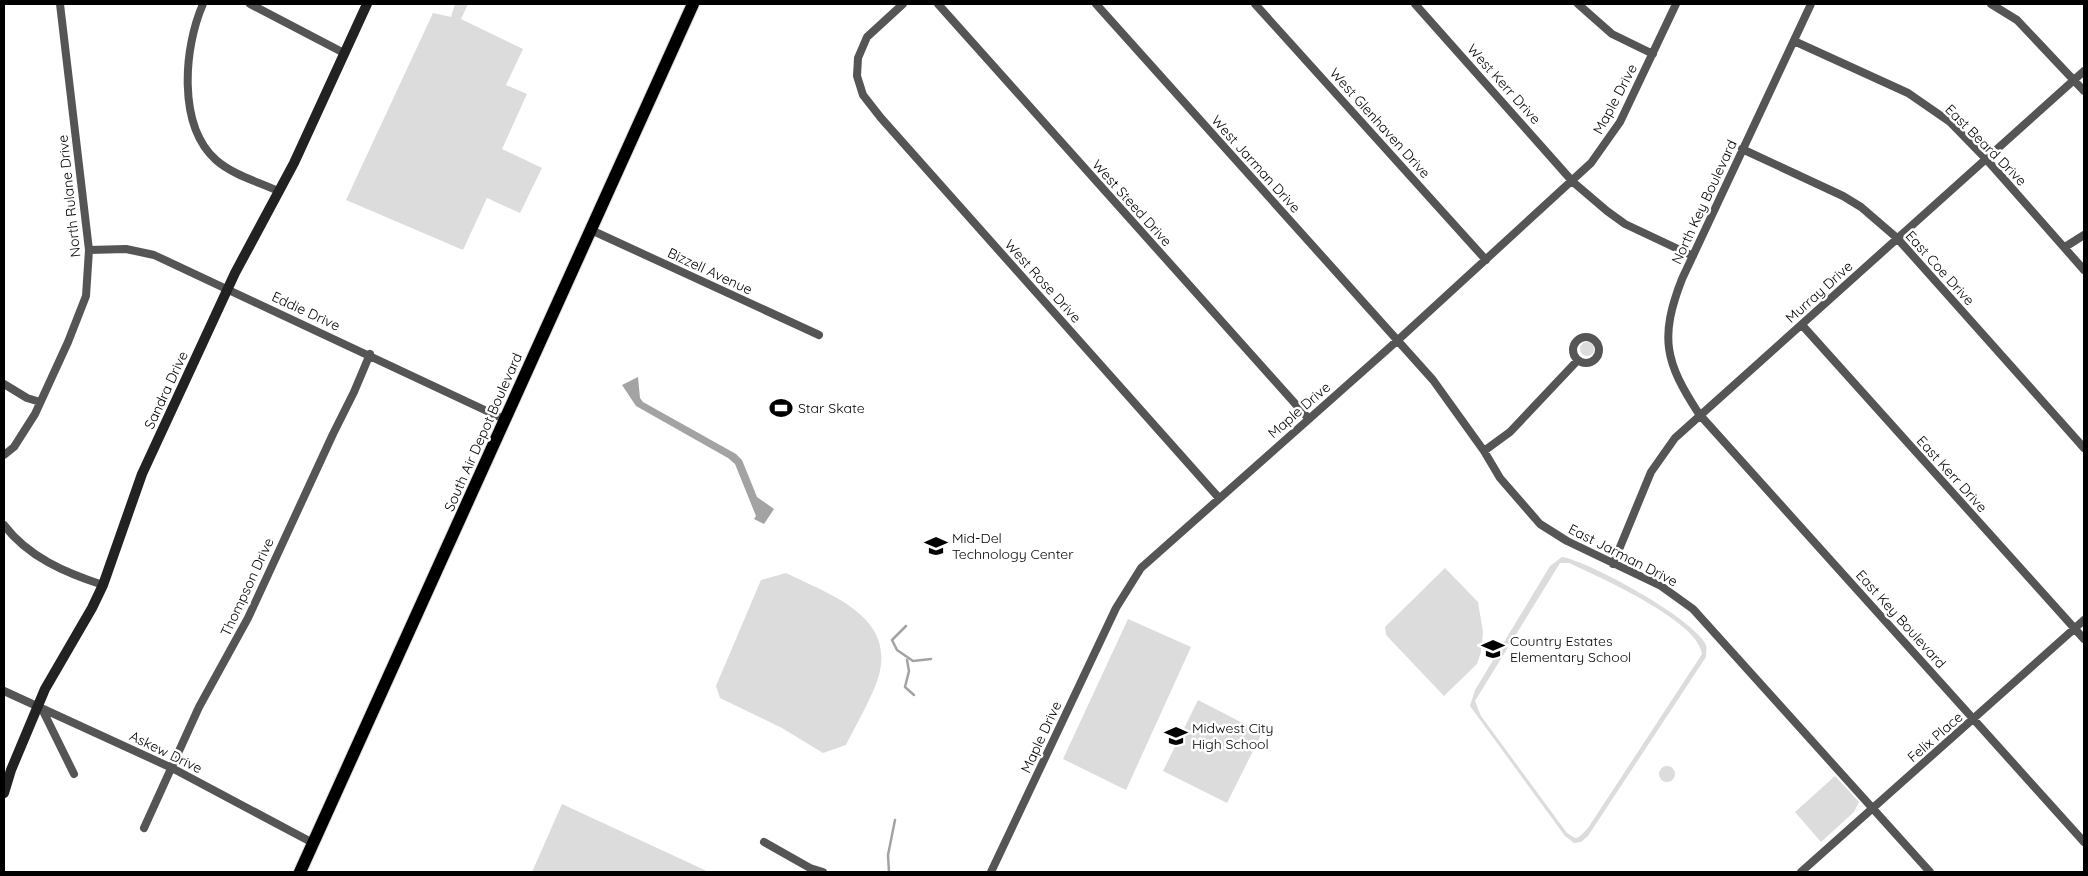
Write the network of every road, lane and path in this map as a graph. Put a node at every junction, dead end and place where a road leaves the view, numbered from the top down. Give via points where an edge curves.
1 (60, 4) edge
2 (203, 4) edge
3 (250, 4) edge
4 (367, 4) edge
5 (693, 4) edge
6 (903, 4) edge
7 (938, 4) edge
8 (1096, 4) edge
9 (1255, 4) edge
10 (1415, 4) edge
11 (1578, 4) edge
12 (1676, 4) edge
13 (1811, 4) edge
14 (1991, 4) edge
15 (1794, 41) junction
16 (344, 53) junction
17 (1653, 54) junction
18 (2084, 71) edge
19 (2074, 80) junction
20 (2084, 92) edge
21 (1742, 149) junction
22 (1988, 160) junction
23 (1573, 182) junction
24 (278, 191) junction
25 (591, 230) junction
26 (2084, 235) edge
27 (1897, 238) junction
28 (2065, 247) junction
29 (89, 250) junction
30 (1693, 256) junction
31 (1486, 260) junction
32 (2084, 270) edge
33 (228, 289) junction
34 (1802, 325) junction
35 (819, 335) dead end
36 (1398, 340) junction
37 (370, 354) junction
38 (1578, 360) dead end
39 (4, 384) edge
40 (40, 402) junction
41 (1699, 414) junction
42 (1308, 418) junction
43 (506, 420) junction
44 (2084, 448) edge
45 (1484, 451) junction
46 (4, 456) edge
47 (1219, 498) junction
48 (4, 525) edge
49 (1613, 564) junction
50 (103, 585) junction
51 (2084, 620) edge
52 (2075, 629) junction
53 (2084, 639) edge
54 (4, 691) edge
55 (41, 708) junction
56 (1975, 720) junction
57 (172, 768) junction
58 (74, 774) dead end
59 (4, 793) edge
60 (1872, 808) junction
61 (144, 828) dead end
62 (764, 842) dead end
63 (2084, 842) edge
64 (313, 843) junction
65 (810, 870) edge
66 (300, 872) edge
67 (823, 872) edge
68 (991, 872) edge
69 (1802, 872) edge
70 (1930, 872) edge

1 - 29 street, North Rulane Drive
2 - 24 street via 191,37 189,98 195,128 217,161
3 - 16 street
4 - 16 street, Sandra Drive
5 - 25 main road, South Air Depot Boulevard
6 - 47 street, West Rose Drive via 867,37 858,58 857,76 863,95
7 - 42 street, West Steed Drive
8 - 36 street, West Jarman Drive
9 - 31 street, West Glenhaven Drive
10 - 23 street, West Kerr Drive
11 - 17 street via 1612,34
12 - 17 street, Maple Drive
13 - 15 street, North Key Boulevard
14 - 19 street via 2017,20
15 - 21 street, North Key Boulevard
15 - 22 street, East Beard Drive via 1908,93 1950,122
16 - 24 street, Sandra Drive
17 - 23 street, Maple Drive via 1608,141
18 - 19 street, Murray Drive
19 - 20 street
19 - 22 street, Murray Drive
21 - 27 street, East Coe Drive via 1843,196
21 - 30 street, North Key Boulevard
22 - 27 street, Murray Drive
22 - 28 street, East Beard Drive
23 - 30 street via 1625,224
23 - 31 street, Maple Drive
24 - 33 street, Sandra Drive
25 - 35 street, Bizzell Avenue
25 - 43 main road, South Air Depot Boulevard
26 - 28 street
27 - 34 street, Murray Drive
27 - 44 street, East Coe Drive
28 - 32 street, East Beard Drive
29 - 33 street, Eddie Drive via 126,248 141,251
29 - 40 street, North Rulane Drive via 86,296
30 - 41 street, North Key Boulevard via 1671,306 1668,353 1685,393
31 - 36 street, Maple Drive
33 - 37 street, Eddie Drive
33 - 50 street, Sandra Drive via 142,474
34 - 41 street, Murray Drive
34 - 52 street, East Kerr Drive
36 - 42 street, Maple Drive
36 - 45 street, East Jarman Drive
37 - 43 street, Eddie Drive
37 - 57 street, Thompson Drive via 248,618 199,707
38 - 45 street via 1510,432
39 - 40 street
40 - 46 street, North Rulane Drive via 14,447
41 - 49 street, Murray Drive via 1651,472
41 - 56 street, East Key Boulevard
42 - 47 street, Maple Drive
43 - 64 main road, South Air Depot Boulevard
45 - 49 street, East Jarman Drive via 1500,478 1540,524
47 - 68 street, Maple Drive via 1141,568 1124,592
48 - 50 street via 29,552
49 - 60 street, East Jarman Drive via 1661,586 1693,609
50 - 55 street, Sandra Drive via 45,689
51 - 52 street, Felix Place
52 - 53 street, East Kerr Drive
52 - 56 street, Felix Place
54 - 55 street, Askew Drive
55 - 57 street, Askew Drive
55 - 58 street
55 - 59 street, Sandra Drive via 11,770
56 - 60 street, Felix Place
56 - 63 street, East Key Boulevard
57 - 61 street, Thompson Drive
57 - 64 street, Askew Drive
60 - 69 street, Felix Place
60 - 70 street, East Jarman Drive
62 - 65 street
64 - 66 main road, South Air Depot Boulevard
65 - 67 street

